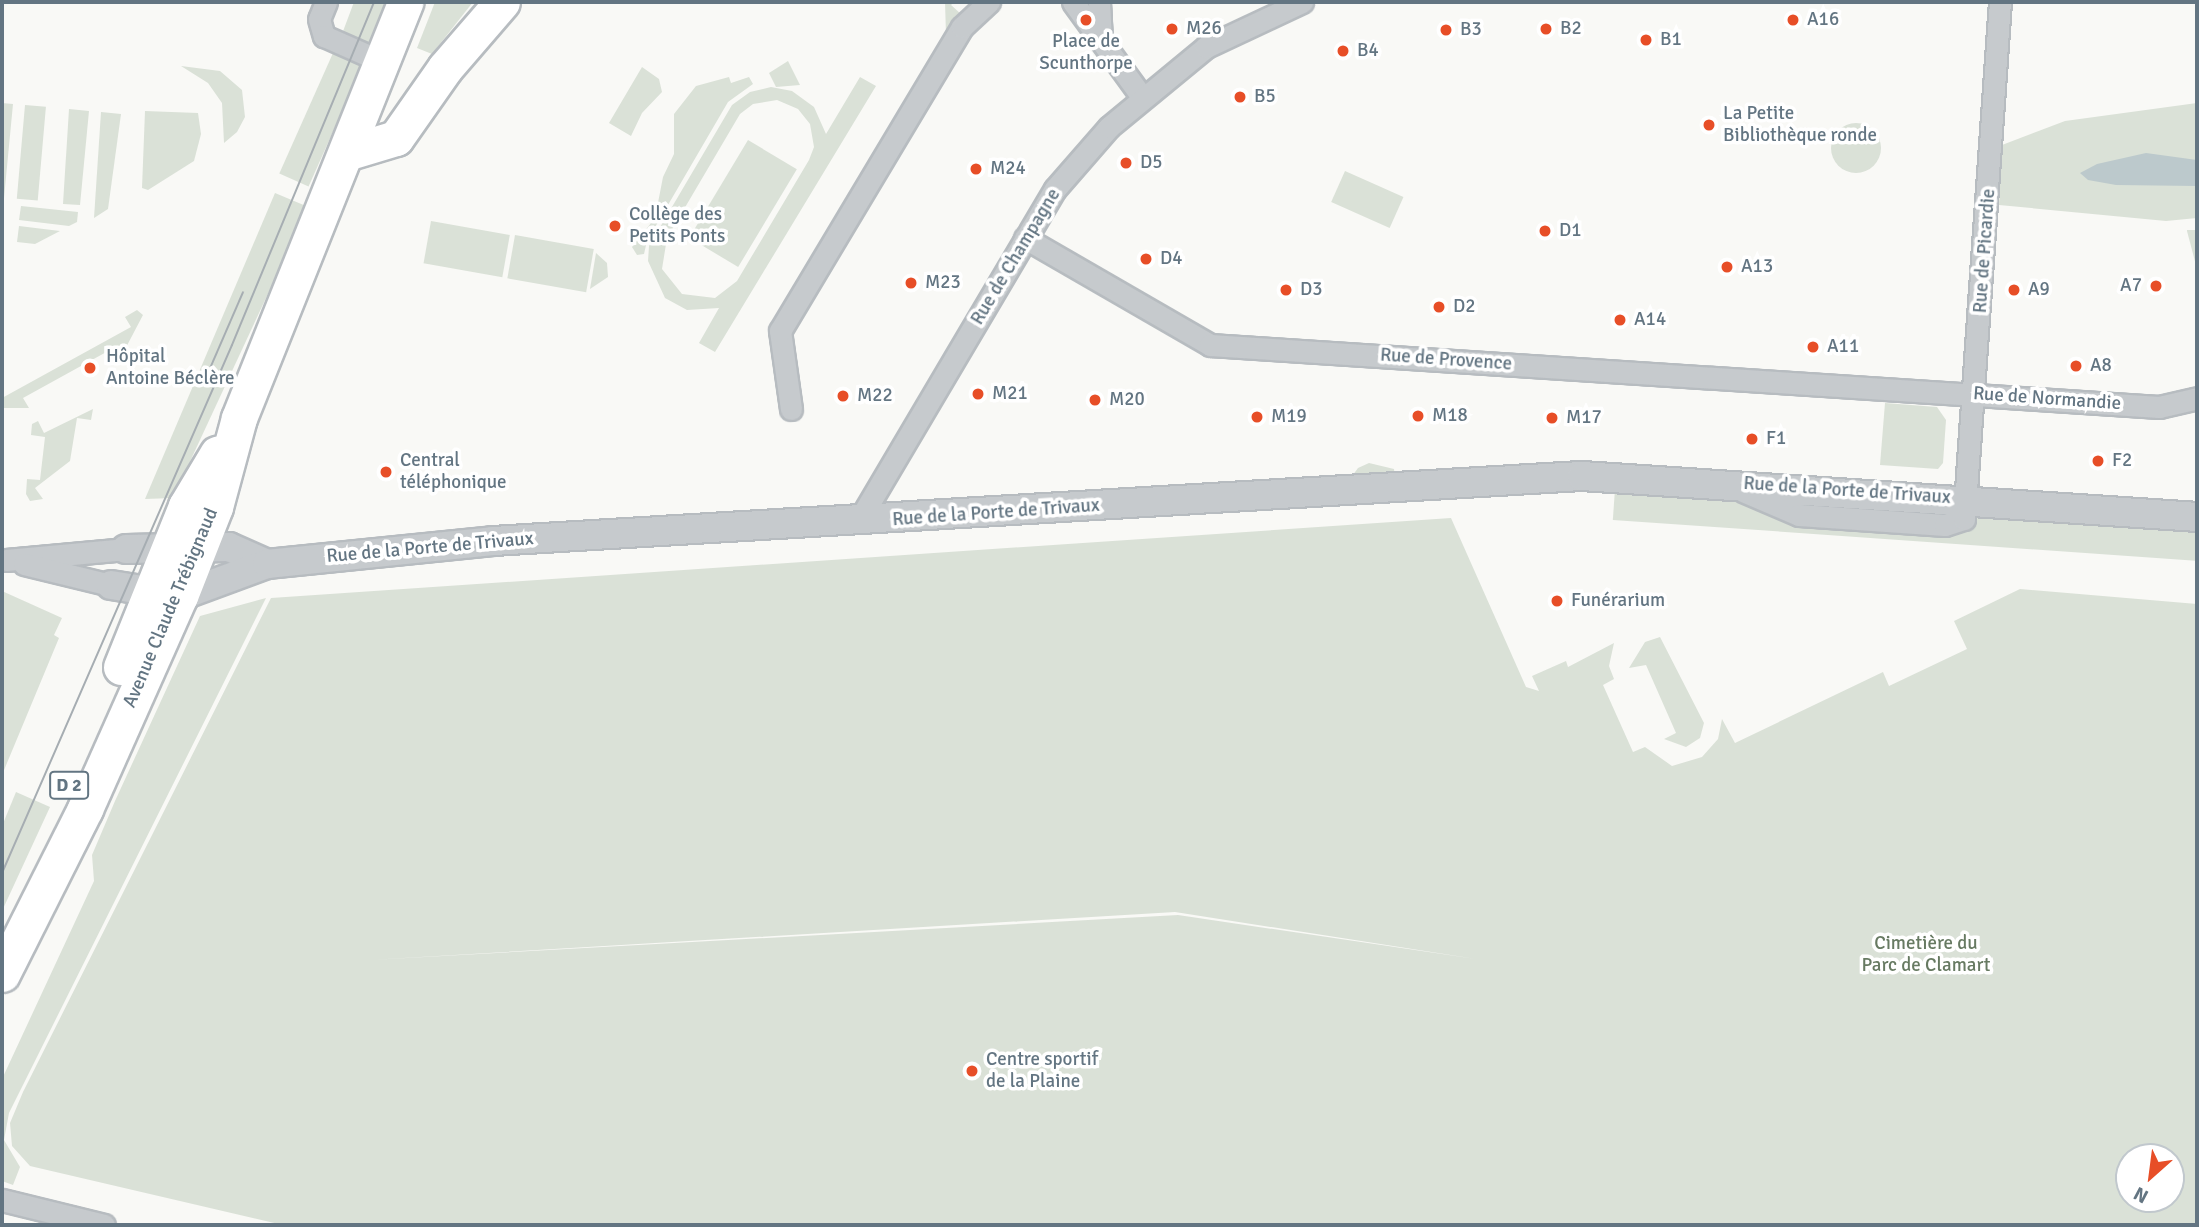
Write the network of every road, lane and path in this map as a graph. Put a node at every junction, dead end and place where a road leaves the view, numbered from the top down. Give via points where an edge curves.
1 (326, 2) edge
2 (405, 2) edge
3 (502, 2) edge
4 (989, 2) edge
5 (1073, 2) edge
6 (1099, 2) edge
7 (1302, 2) edge
8 (2000, 2) edge
9 (1101, 38) junction
10 (383, 62) junction
11 (1142, 97) junction
12 (346, 153) junction
13 (1026, 238) junction
14 (1896, 389) joint
15 (1975, 394) junction
16 (2197, 398) edge
17 (791, 409) dead end
18 (1967, 499) junction
19 (2197, 517) edge
20 (858, 522) junction
21 (185, 547) junction
22 (126, 549) joint
23 (4, 559) edge
24 (267, 564) junction
25 (111, 585) joint
26 (165, 595) junction
27 (2, 932) edge
28 (2, 974) edge
29 (2, 1200) edge
30 (104, 1225) edge

1 - 10 street via 319,19 324,36
2 - 10 main road, D 2
3 - 12 main road via 389,143
4 - 17 street via 962,27 780,331
5 - 9 street
6 - 9 street
7 - 11 street, Rue de Champagne via 1206,47
8 - 15 street, Rue de Picardie
9 - 11 street
10 - 12 main road, D 2
11 - 13 street, Rue de Champagne via 1109,127 1055,190
12 - 21 main road, D 2 via 239,418 186,506
13 - 14 street, Rue de Provence via 1210,345
13 - 20 street, Rue de Champagne
14 - 15 street, Rue de Normandie
15 - 16 street, Rue de Normandie via 2159,407
15 - 18 street, Rue de Picardie
18 - 19 street, Rue de la Porte de Trivaux
18 - 20 street, Rue de la Porte de Trivaux via 1582,476
20 - 24 street, Rue de la Porte de Trivaux via 493,541
21 - 22 street
21 - 24 street via 242,550
21 - 26 main road, Avenue Claude Trébignaud / D 2
22 - 23 street
23 - 25 street
24 - 26 street, Rue de la Porte de Trivaux
25 - 26 street
26 - 27 main road, D 2 via 94,732
26 - 28 main road, Avenue Claude Trébignaud / D 2 via 85,809
29 - 30 street

